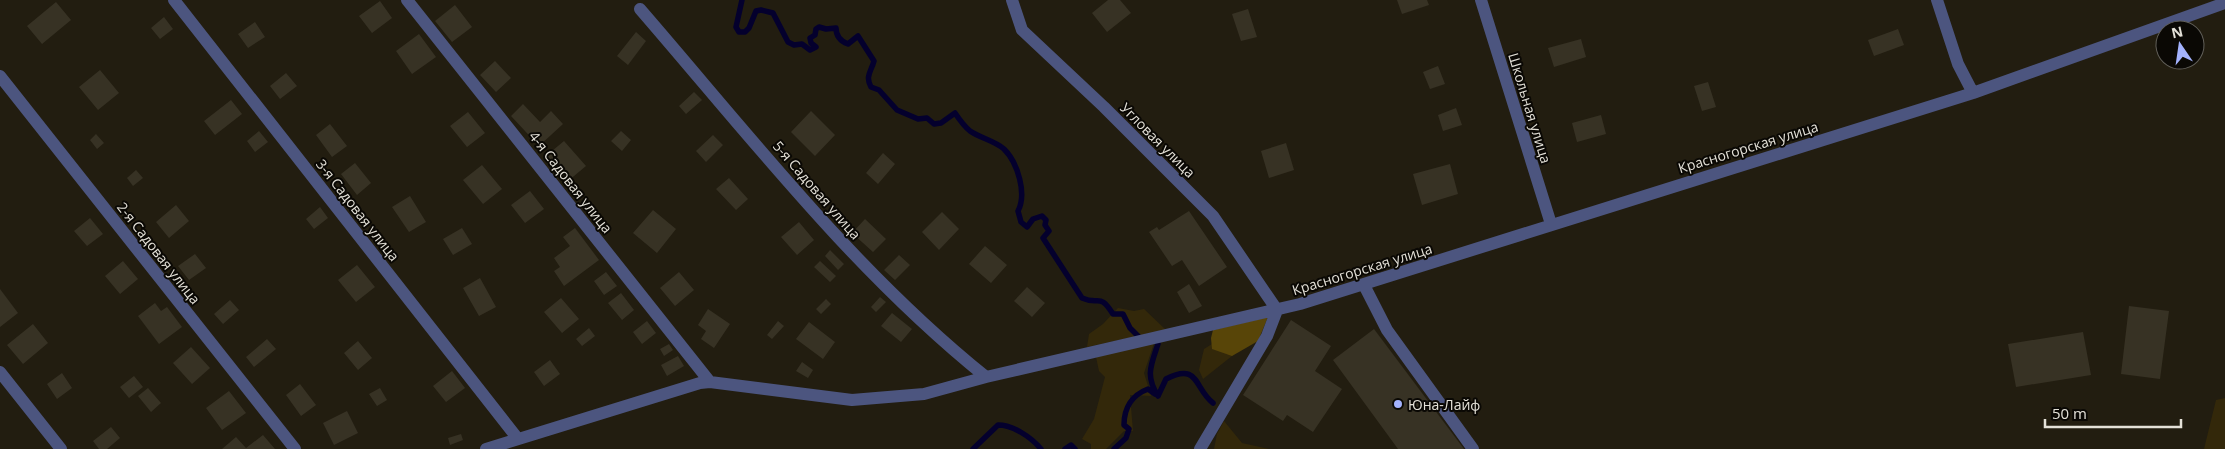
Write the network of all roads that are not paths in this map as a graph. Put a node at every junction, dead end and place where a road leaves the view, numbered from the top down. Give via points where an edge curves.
1 (174, 0) edge
2 (407, 0) edge
3 (1012, 0) edge
4 (1481, 0) edge
5 (1937, 0) edge
6 (2225, 3) edge
7 (640, 8) dead end
8 (0, 76) edge
9 (1974, 93) junction
10 (1551, 224) junction
11 (1364, 285) junction
12 (1277, 310) junction
13 (0, 372) edge
14 (986, 377) junction
15 (710, 382) junction
16 (518, 439) junction
17 (60, 449) edge
18 (295, 449) edge
19 (486, 449) edge
20 (1200, 449) edge
21 (1473, 449) edge

1 - 16 street, 3-я Садовая улица
2 - 15 street, 4-я Садовая улица
3 - 12 street, Угловая улица via 1022,30 1213,216
4 - 10 street, Школьная улица
5 - 9 street via 1958,64
6 - 9 street, Красногорская улица
7 - 14 street, 5-я Садовая улица via 840,242 947,346
8 - 18 street, 2-я Садовая улица
9 - 10 street, Красногорская улица
10 - 11 street, Красногорская улица
11 - 12 street, Красногорская улица
11 - 21 street via 1387,330
12 - 14 street, Красногорская улица
12 - 20 street via 1268,336
13 - 17 street
14 - 15 street, Красногорская улица via 924,394 852,400
15 - 16 street, Красногорская улица
16 - 19 street, Красногорская улица

